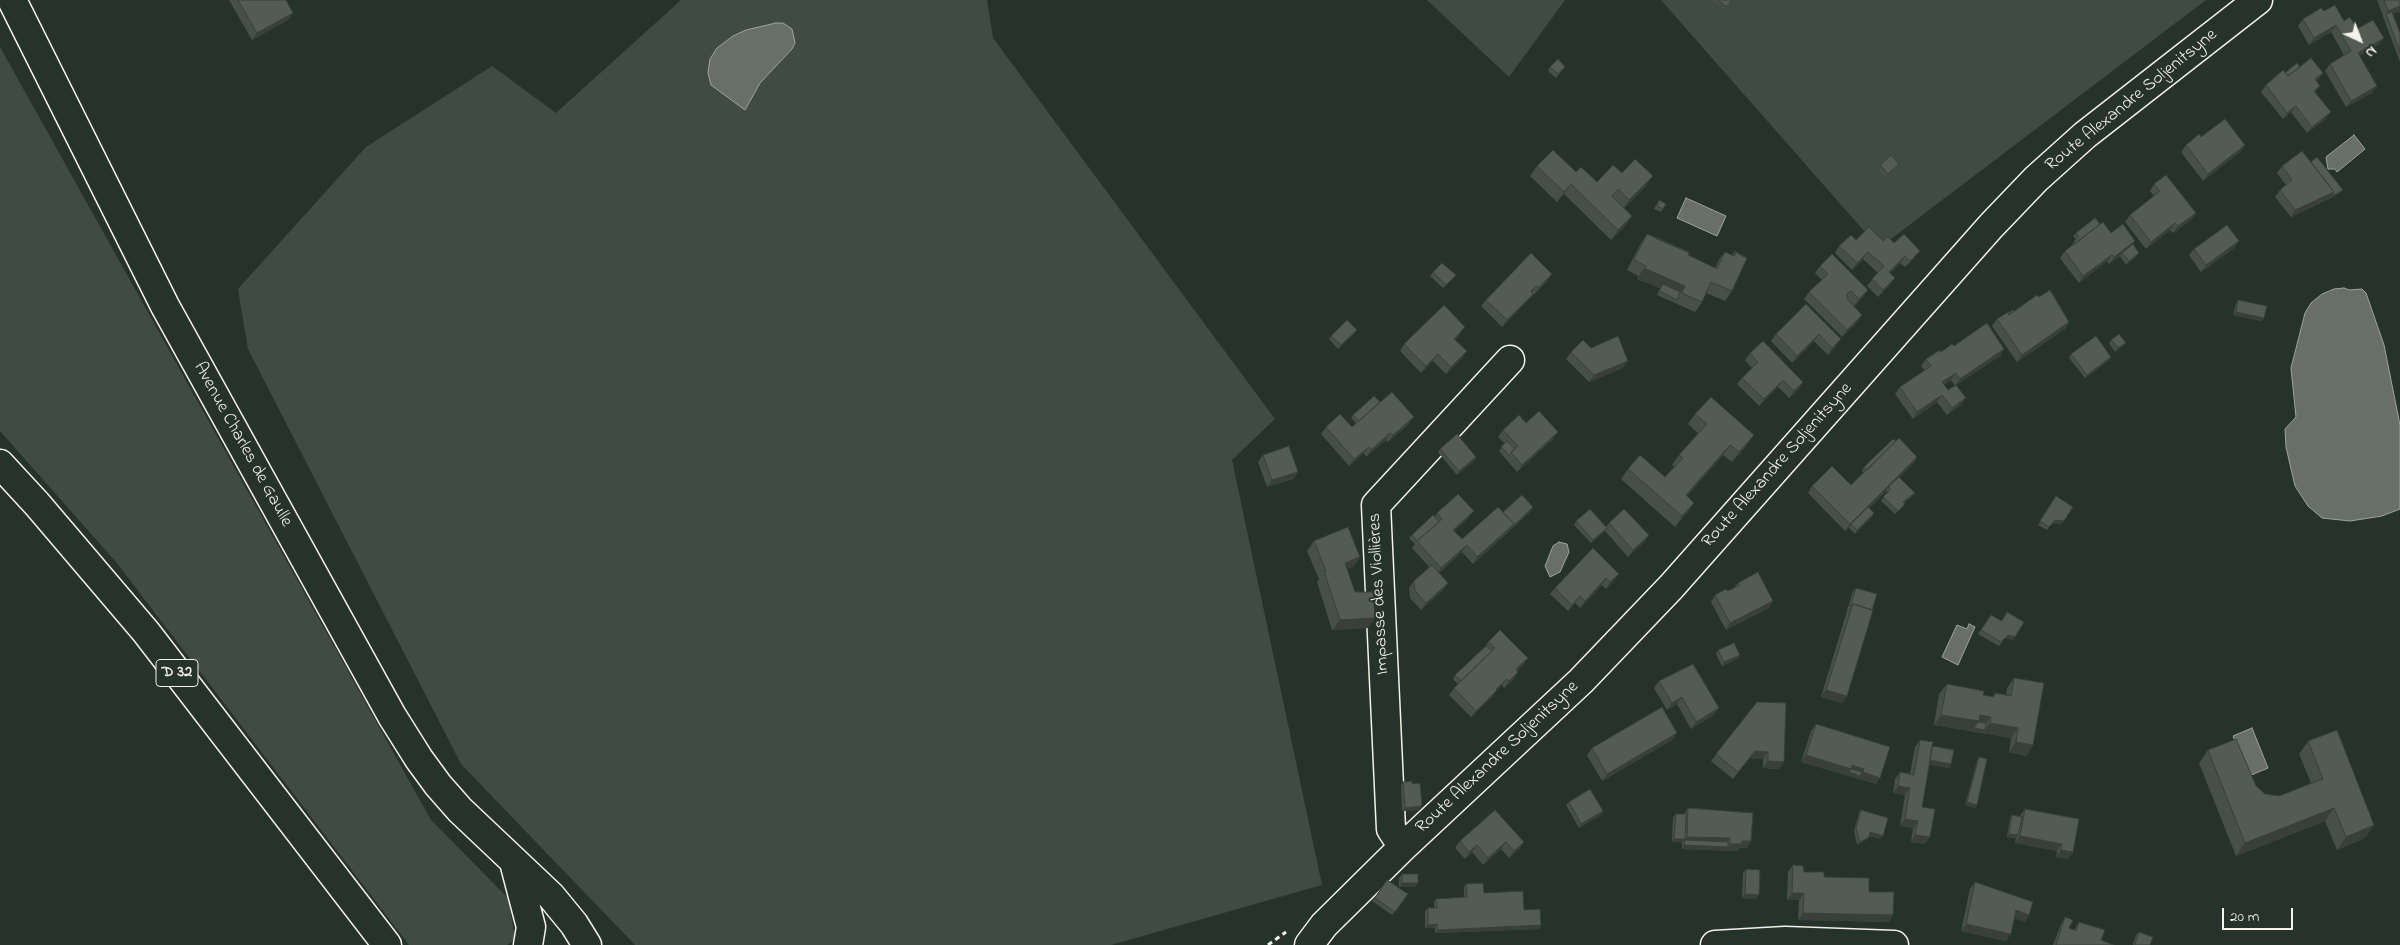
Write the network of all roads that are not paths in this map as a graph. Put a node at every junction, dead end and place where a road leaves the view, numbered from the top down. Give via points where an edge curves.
1 (12, 0) edge
2 (2258, 0) edge
3 (1510, 360) dead end
4 (0, 464) edge
5 (1403, 847) junction
6 (514, 862) junction
7 (343, 890) junction
8 (368, 945) edge
9 (387, 945) edge
10 (528, 945) edge
11 (587, 945) edge
12 (1309, 945) edge
13 (1715, 945) edge
14 (1894, 945) edge

1 - 6 street, Avenue Charles de Gaulle via 165,306 392,716 438,785
2 - 5 street, Route Alexandre Soljenitsyne via 2085,134 2036,179 1958,262 1671,588 1581,681
3 - 5 street, Impasse des Viollières via 1376,505 1392,829
4 - 7 street, D 32 via 146,632
5 - 12 street, Route Alexandre Soljenitsyne via 1324,925
6 - 10 street via 531,927
6 - 11 street, Avenue Charles de Gaulle via 551,896
7 - 8 street, D 32
7 - 9 street, D 32
13 - 14 street via 1784,941

